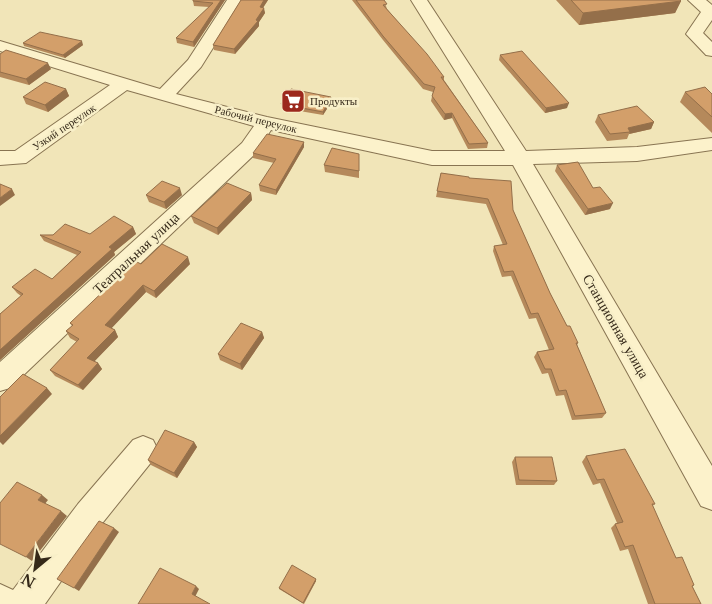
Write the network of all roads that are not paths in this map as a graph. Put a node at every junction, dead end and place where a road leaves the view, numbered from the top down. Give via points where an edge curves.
1 (235, 0) edge
2 (419, 0) edge
3 (696, 0) edge
4 (0, 46) edge
5 (712, 51) edge
6 (124, 84) junction
7 (164, 96) junction
8 (266, 122) junction
9 (712, 144) edge
10 (0, 158) edge
11 (518, 158) junction
12 (0, 379) edge
13 (143, 450) dead end
14 (712, 495) edge
15 (0, 601) edge
16 (5, 604) edge
17 (24, 604) edge

1 - 7 street via 195,63
2 - 11 street, Станционная улица
3 - 5 street via 710,12 694,34
4 - 6 street, Рабочий переулок
6 - 7 street, Рабочий переулок
6 - 10 street, Узкий переулок via 19,158
7 - 8 street, Рабочий переулок
8 - 11 street, Рабочий переулок via 432,158
8 - 12 street, Театральная улица via 249,148
9 - 11 street via 637,154
11 - 14 street, Станционная улица
13 - 17 street via 89,514
15 - 16 street

